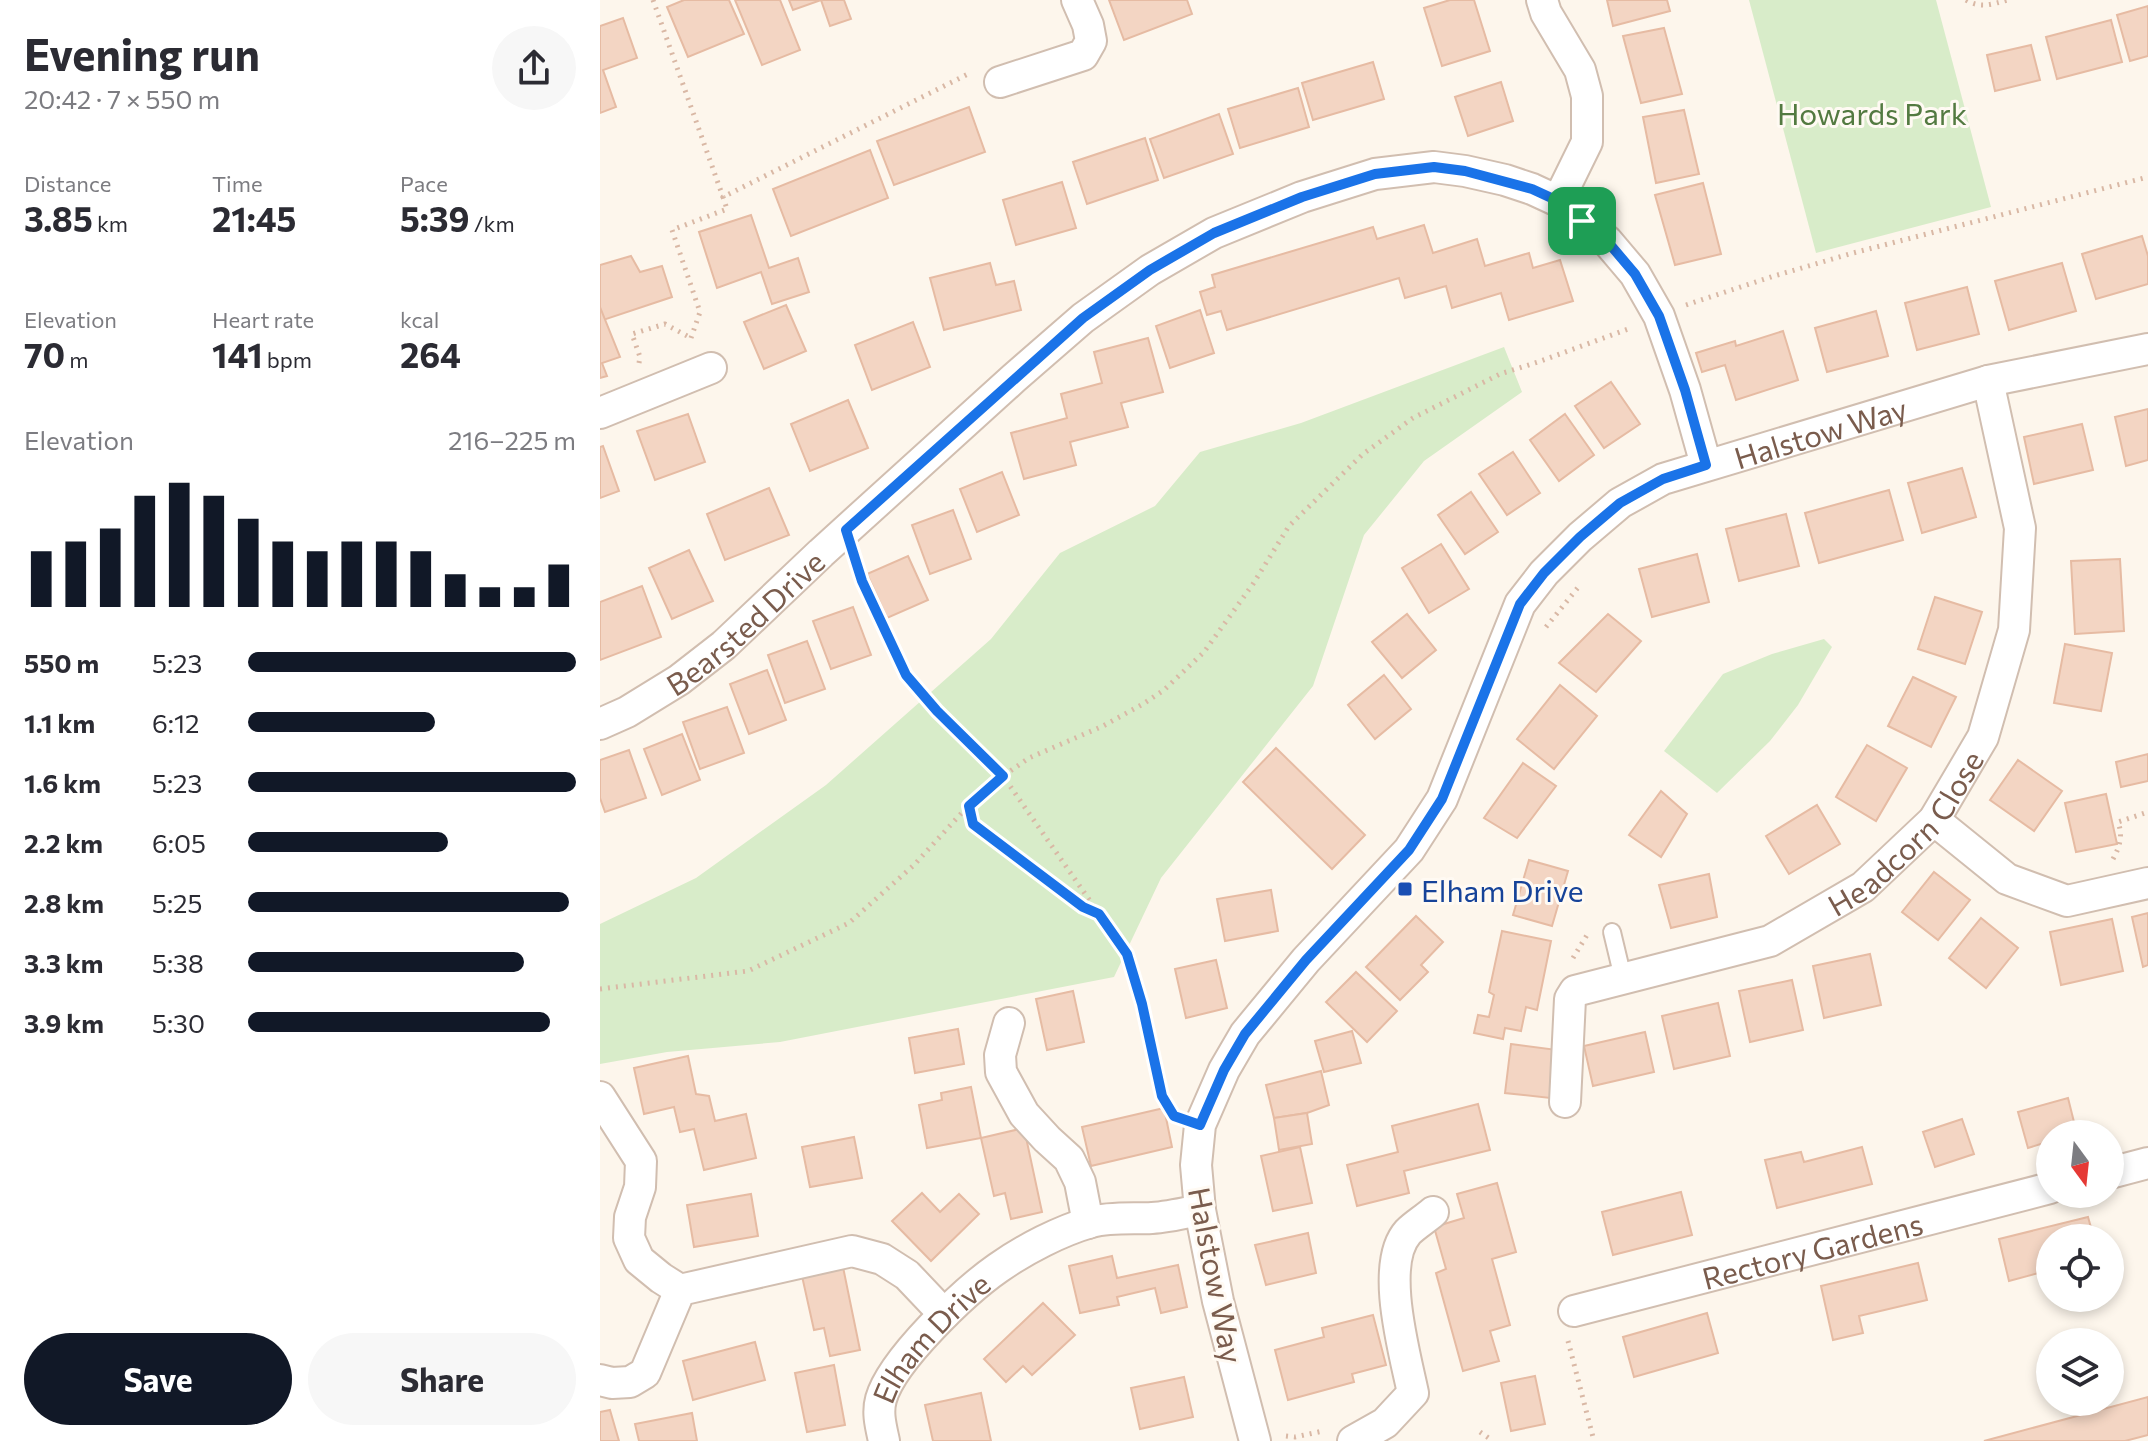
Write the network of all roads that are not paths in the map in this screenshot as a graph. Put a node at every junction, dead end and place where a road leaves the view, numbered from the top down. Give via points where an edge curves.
1 (1077, 0) edge
2 (1542, 0) edge
3 (1000, 82) dead end
4 (1558, 201) junction
5 (2148, 349) edge
6 (711, 368) dead end
7 (1988, 381) junction
8 (600, 413) edge
9 (1706, 465) junction
10 (600, 724) edge
11 (1934, 820) junction
12 (2148, 883) edge
13 (1612, 932) dead end
14 (1623, 978) junction
15 (1009, 1023) dead end
16 (600, 1097) edge
17 (1565, 1102) dead end
18 (2148, 1163) edge
19 (2124, 1169) edge
20 (2036, 1192) edge
21 (1200, 1210) junction
22 (1433, 1212) dead end
23 (1088, 1223) junction
24 (680, 1290) junction
25 (1574, 1311) dead end
26 (944, 1314) junction
27 (600, 1380) edge
28 (1266, 1438) edge
29 (884, 1441) edge
30 (1353, 1441) edge

1 - 3 street via 1091,41 1083,55
2 - 4 street via 1580,70 1587,96 1587,142
4 - 9 street, Bearsted Drive via 1607,241 1635,274 1659,316
4 - 10 street, Bearsted Drive via 1532,189 1434,167 1375,174 1214,233 1083,318 724,645 679,680
5 - 7 street, Halstow Way
6 - 8 street
7 - 9 street, Halstow Way
7 - 11 street, Headcorn Close via 2020,528 2014,630 1983,737
9 - 21 street, Halstow Way via 1663,479 1620,503 1544,573 1520,604 1442,799 1409,850 1306,960 1245,1034 1224,1070 1200,1125
11 - 12 street via 2007,879 2067,901
11 - 14 street, Headcorn Close via 1863,887 1770,941
13 - 14 lane
14 - 17 street, Headcorn Close via 1575,991 1570,999
15 - 23 street via 1001,1072 1024,1114 1069,1159
16 - 24 street via 641,1161 629,1238 639,1260
18 - 19 street
20 - 25 street, Rectory Gardens
21 - 23 street, Elham Drive
21 - 28 street, Halstow Way via 1218,1301
22 - 30 street via 1407,1233 1396,1260 1395,1304 1413,1393 1385,1423
23 - 26 street, Elham Drive via 997,1268
24 - 26 street via 852,1251 882,1259 907,1275
24 - 27 street via 645,1373 630,1382
26 - 29 street, Elham Drive via 888,1381 879,1420

